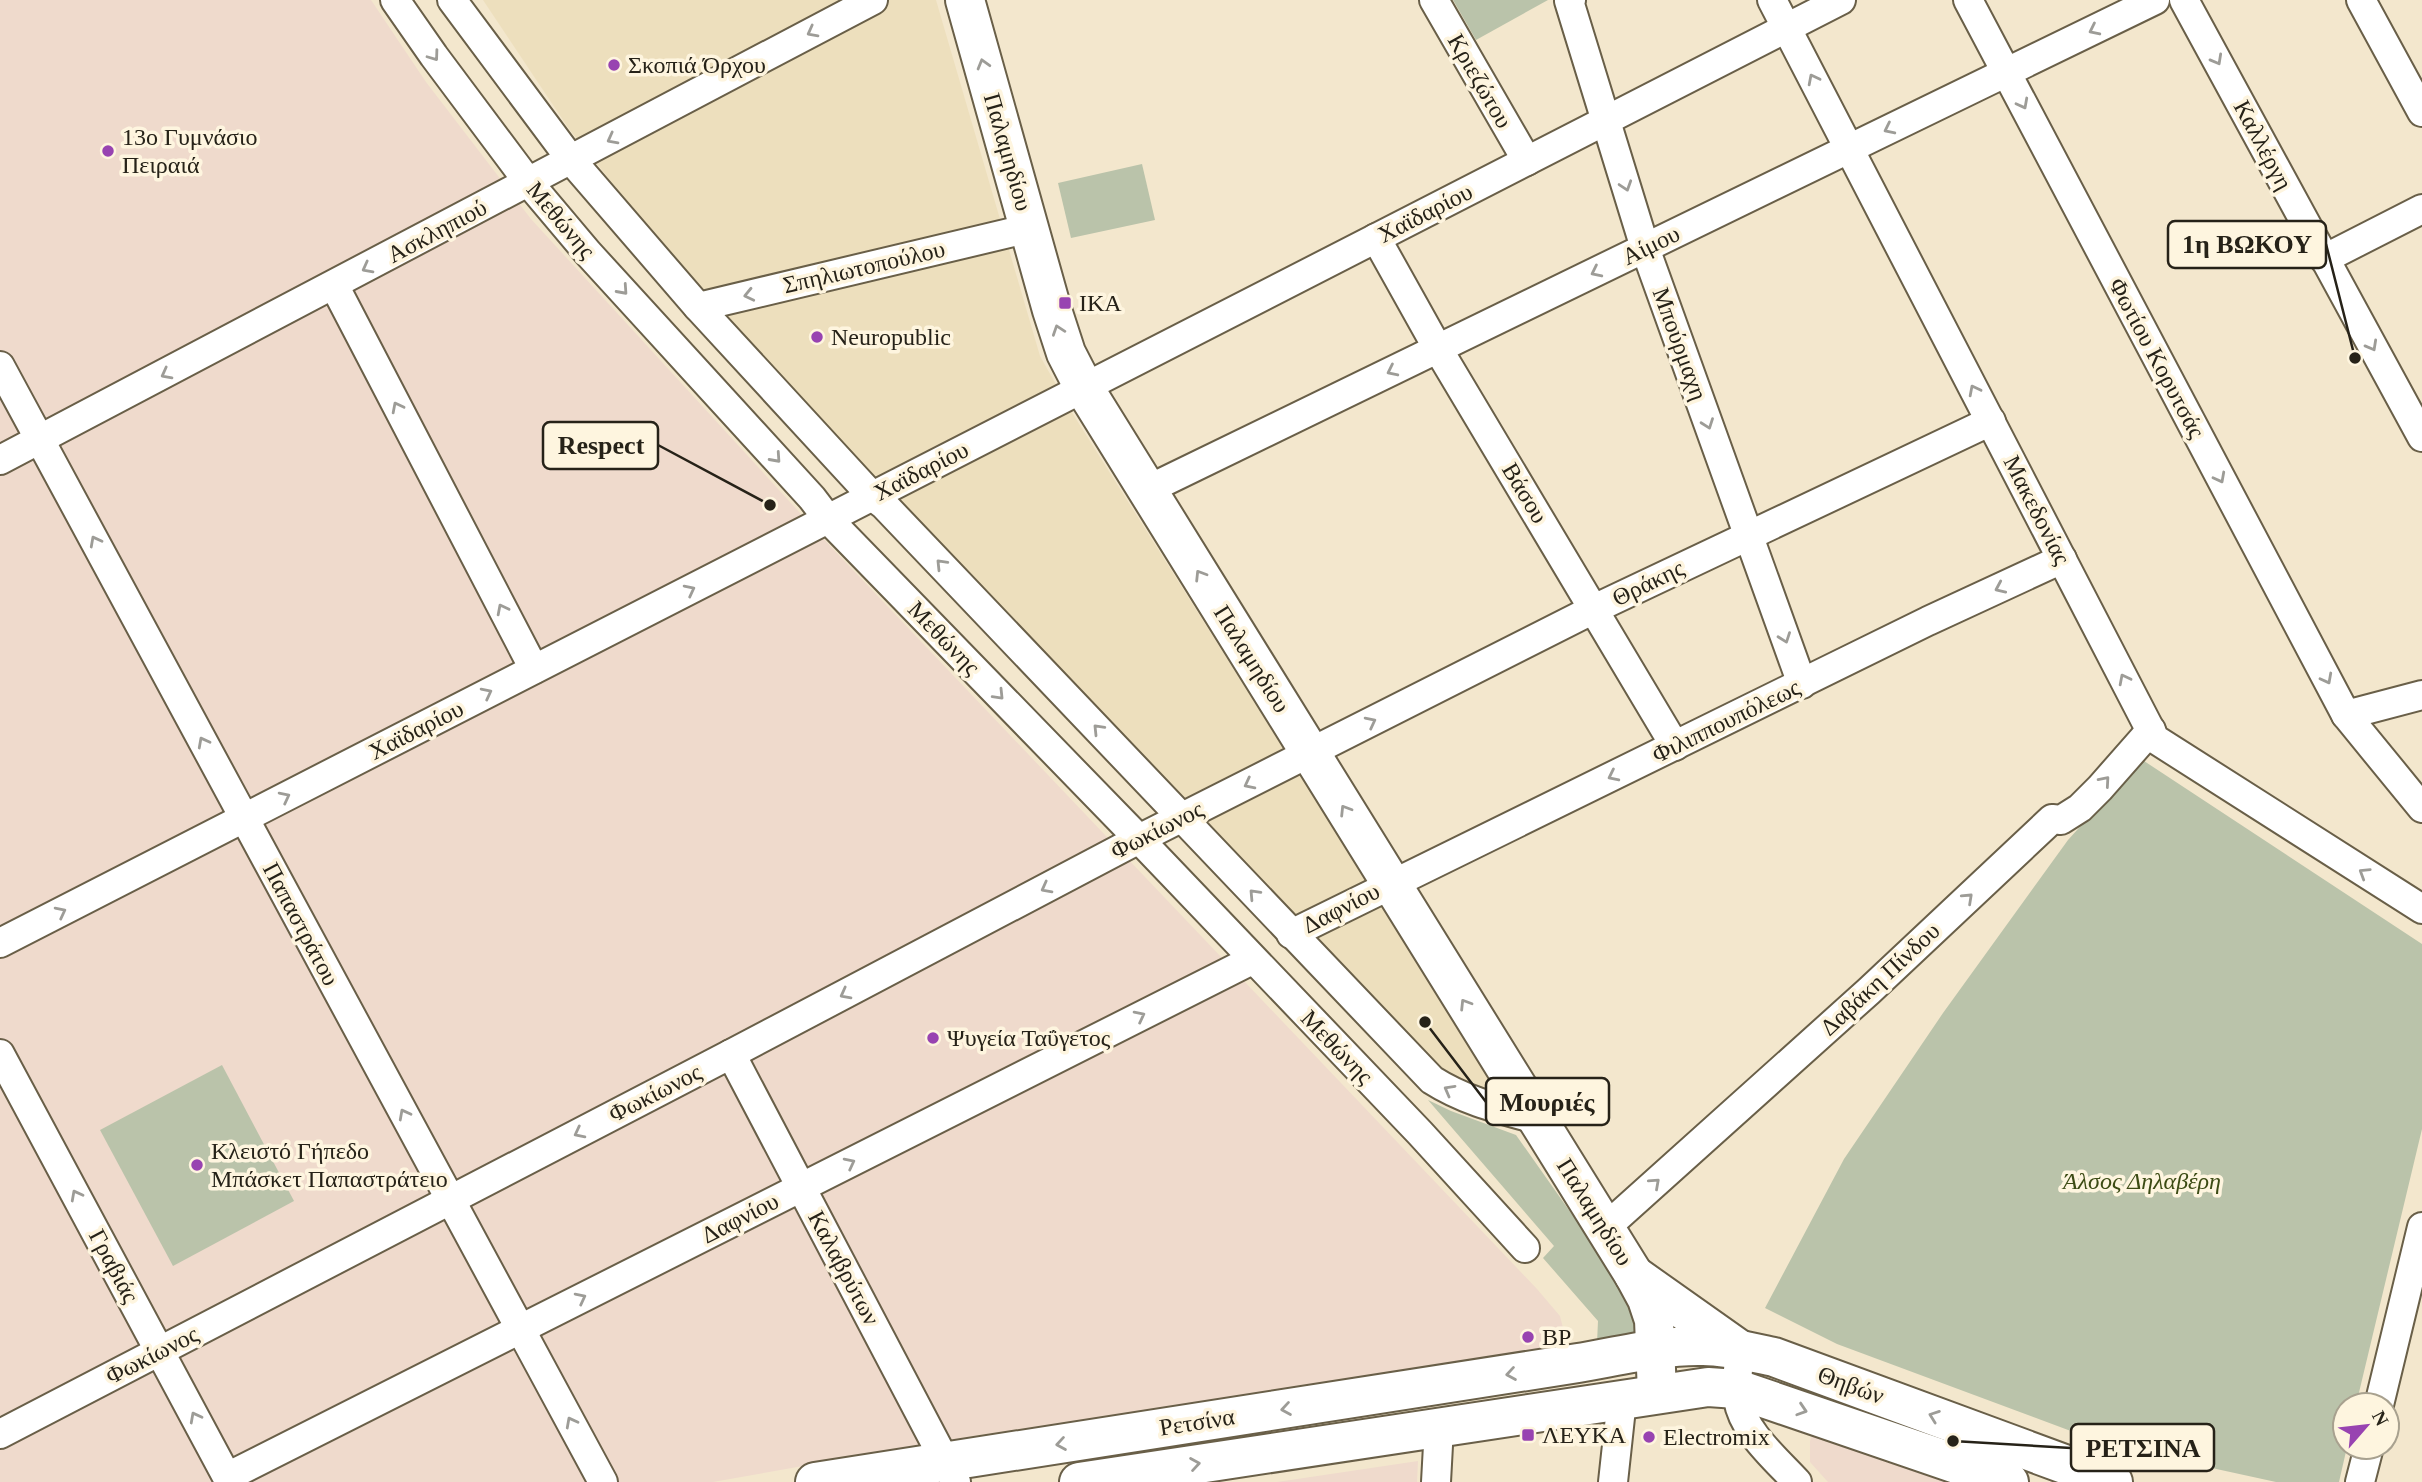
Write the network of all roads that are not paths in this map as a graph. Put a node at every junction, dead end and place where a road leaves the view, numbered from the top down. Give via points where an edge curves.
1 (395, 0) edge
2 (452, 0) edge
3 (873, 0) edge
4 (965, 0) edge
5 (1434, 0) edge
6 (1772, 0) edge
7 (1841, 0) edge
8 (1968, 0) edge
9 (2155, 0) edge
10 (2184, 0) edge
11 (2361, 0) edge
12 (1570, 1) edge
13 (1787, 28) junction
14 (2006, 72) junction
15 (2422, 111) edge
16 (1605, 121) junction
17 (1849, 149) junction
18 (572, 161) junction
19 (1527, 161) junction
20 (529, 183) junction
21 (2422, 209) edge
22 (1030, 228) junction
23 (1376, 238) junction
24 (1645, 248) junction
25 (2324, 259) junction
26 (334, 285) junction
27 (698, 307) junction
28 (1438, 349) junction
29 (0, 366) edge
30 (1084, 388) junction
31 (2411, 393) edge
32 (1991, 421) junction
33 (2422, 437) edge
34 (40, 440) junction
35 (0, 460) edge
36 (1147, 490) junction
37 (872, 496) junction
38 (828, 519) junction
39 (1749, 534) junction
40 (2062, 559) junction
41 (1594, 609) junction
42 (534, 669) junction
43 (1802, 684) junction
44 (2422, 695) edge
45 (2346, 715) junction
46 (2151, 730) junction
47 (1675, 746) junction
48 (1310, 753) junction
49 (2422, 808) edge
50 (1183, 817) junction
51 (244, 818) junction
52 (1139, 839) junction
53 (1391, 883) junction
54 (2422, 909) edge
55 (1291, 933) junction
56 (0, 943) edge
57 (1252, 960) junction
58 (0, 1054) edge
59 (731, 1054) junction
60 (1536, 1119) junction
61 (801, 1187) junction
62 (450, 1200) junction
63 (1604, 1228) junction
64 (2421, 1238) edge
65 (1525, 1248) dead end
66 (1634, 1275) junction
67 (520, 1329) junction
68 (1657, 1349) junction
69 (1740, 1350) junction
70 (159, 1351) junction
71 (1578, 1363) joint
72 (1737, 1389) junction
73 (2383, 1391) edge
74 (1639, 1396) junction
75 (1439, 1427) junction
76 (0, 1434) edge
77 (2365, 1461) edge
78 (951, 1472) edge
79 (227, 1477) joint
80 (1793, 1479) edge
81 (603, 1482) edge
82 (815, 1482) edge
83 (1079, 1482) edge
84 (1436, 1482) edge
85 (1613, 1482) edge
86 (2008, 1482) edge
87 (2113, 1482) edge
88 (2360, 1482) edge

1 -> 20 street, Μεθώνης
2 - 18 street, Μεθώνης
3 -> 18 street, Ασκληπιού
22 -> 4 main road, Παλαμηδίου
5 - 19 street, Κριεζώτου
6 - 13 street, Μακεδονίας
7 - 13 street, Χαϊδαρίου
8 - 14 street, Φωτίου Κορυτσάς
9 -> 14 street, Αίμου
10 -> 25 street, Καλλέργη
11 - 15 street
12 - 16 street, Μπούρμαχη
13 - 16 street, Χαϊδαρίου
17 -> 13 street, Μακεδονίας
14 -> 17 street, Αίμου
14 -> 45 street, Φωτίου Κορυτσάς
16 - 19 street, Χαϊδαρίου
16 -> 24 street, Μπούρμαχη
17 - 24 street, Αίμου
32 -> 17 street, Μακεδονίας
18 - 20 street, Ασκληπιού
18 - 27 street, Μεθώνης
19 - 23 street, Χαϊδαρίου
20 -> 26 street, Ασκληπιού
20 -> 38 street, Μεθώνης
21 - 25 street
22 -> 27 street, Σπηλιωτοπούλου
30 -> 22 main road, Παλαμηδίου via 1066,353
23 - 28 street, Βάσου
23 - 30 street, Χαϊδαρίου
24 -> 28 street, Αίμου
24 -> 39 street, Μπούρμαχη
25 -> 31 street, Καλλέργη
26 -> 34 street, Ασκληπιού
42 -> 26 street
27 - 37 street, Μεθώνης
28 -> 36 street, Αίμου
28 - 41 street, Βάσου
29 - 34 street, Παπαστράτου
30 - 36 main road, Παλαμηδίου
30 - 37 street, Χαϊδαρίου
31 - 33 street, Καλλέργη
32 - 39 street, Θράκης
32 - 40 street, Μακεδονίας
34 - 35 street, Ασκληπιού
51 -> 34 street, Παπαστράτου
48 -> 36 main road, Παλαμηδίου
37 - 38 street, Χαϊδαρίου
50 -> 37 street, Μεθώνης
42 -> 38 street, Χαϊδαρίου
38 -> 52 street, Μεθώνης
39 - 41 street, Θράκης
39 -> 43 street, Μπούρμαχη
40 -> 43 street, Φιλιππουπόλεως
46 -> 40 street, Μακεδονίας
41 - 47 street, Βάσου
48 -> 41 street, Θράκης
51 -> 42 street, Χαϊδαρίου
43 - 47 street, Φιλιππουπόλεως
44 - 45 street
45 - 49 street, Φωτίου Κορυτσάς
54 -> 46 street, Μακεδονίας via 2182,758 2155,739
63 -> 46 street, Δαβάκη Πίνδου via 1869,991 2052,819 2061,820 2080,808
47 -> 53 street, Φιλιππουπόλεως
48 -> 50 street, Φωκίωνος
53 -> 48 main road, Παλαμηδίου
50 - 52 street, Φωκίωνος
55 -> 50 street, Μεθώνης
56 -> 51 street, Χαϊδαρίου
62 -> 51 street, Παπαστράτου
52 - 57 street, Μεθώνης
52 -> 59 street, Φωκίωνος
53 - 55 street, Δαφνίου
60 -> 53 main road, Παλαμηδίου
60 -> 55 street, Μεθώνης via 1483,1105 1432,1080
61 -> 57 street, Δαφνίου
57 - 65 street, Μεθώνης
70 -> 58 street, Γραβιάς
59 - 61 street, Καλαβρύτων
59 -> 62 street, Φωκίωνος
60 - 63 main road, Παλαμηδίου
67 -> 61 street, Δαφνίου
61 - 78 street, Καλαβρύτων
62 - 67 street, Παπαστράτου
62 - 70 street, Φωκίωνος
63 - 66 main road, Παλαμηδίου
64 - 73 street
66 - 68 main road, Παλαμηδίου via 1654,1320
66 - 69 main road, Παλαμηδίου
67 - 79 street, Δαφνίου
81 -> 67 street, Παπαστράτου
68 - 69 main road, Θηβών via 1702,1346
68 - 71 main road, Θηβών
68 - 74 main road, Παλαμηδίου
69 - 72 street
87 -> 69 main road, Θηβών via 1774,1357
70 - 76 street, Φωκίωνος
79 -> 70 street, Γραβιάς
71 -> 78 main road, Ρετσίνα
72 - 74 main road, Θηβών via 1708,1387
72 - 80 street via 1746,1423
72 -> 86 main road, Θηβών
74 - 75 main road, Ρετσίνα
74 - 85 street
83 -> 75 main road, Ρετσίνα
75 - 84 street
77 - 88 street
78 - 82 main road, Ρετσίνα

